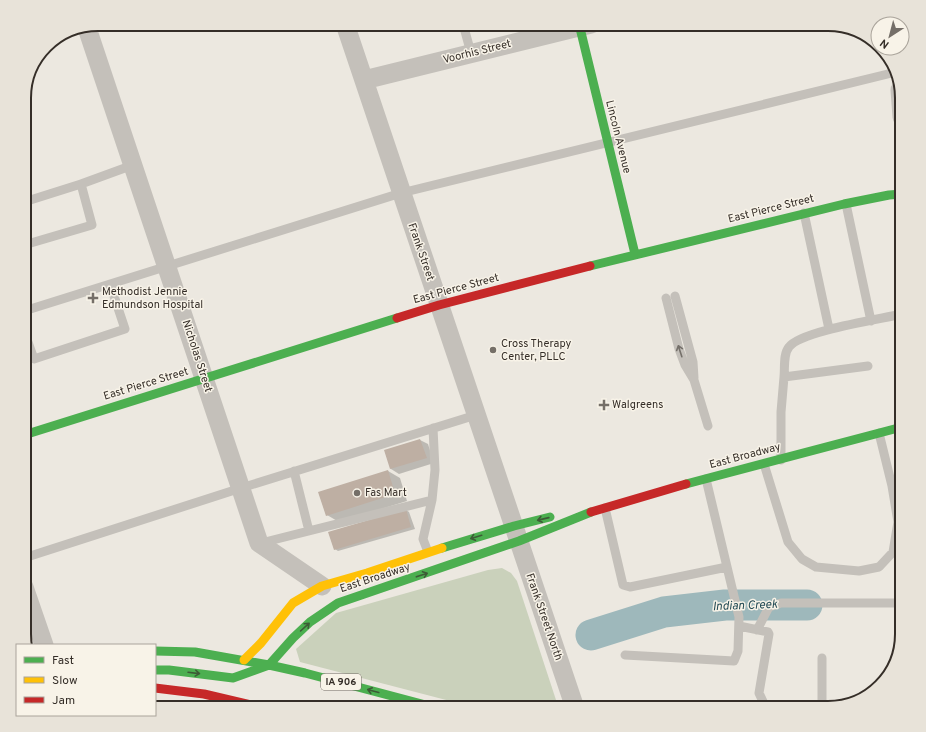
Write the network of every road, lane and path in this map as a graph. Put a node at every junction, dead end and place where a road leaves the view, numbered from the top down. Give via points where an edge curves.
1 (347, 31) edge
2 (465, 31) edge
3 (560, 31) edge
4 (584, 31) edge
5 (88, 32) edge
6 (471, 54) junction
7 (890, 73) edge
8 (364, 80) junction
9 (607, 143) junction
10 (133, 165) junction
11 (81, 184) junction
12 (401, 193) junction
13 (895, 195) edge
14 (31, 200) edge
15 (846, 204) junction
16 (804, 214) junction
17 (31, 243) edge
18 (635, 254) junction
19 (167, 267) junction
20 (110, 284) junction
21 (670, 297) dead end
22 (439, 305) junction
23 (31, 309) edge
24 (895, 316) edge
25 (871, 321) junction
26 (829, 329) junction
27 (31, 351) edge
28 (868, 366) dead end
29 (784, 377) junction
30 (204, 378) junction
31 (476, 415) junction
32 (708, 426) dead end
33 (433, 428) junction
34 (895, 429) edge
35 (31, 433) edge
36 (879, 433) junction
37 (781, 460) junction
38 (764, 464) junction
39 (294, 471) junction
40 (706, 479) junction
41 (241, 488) junction
42 (432, 500) junction
43 (895, 504) edge
44 (605, 508) junction
45 (595, 511) junction
46 (309, 531) junction
47 (516, 534) junction
48 (259, 543) junction
49 (895, 544) edge
50 (428, 552) junction
51 (31, 556) edge
52 (727, 567) junction
53 (322, 586) junction
54 (895, 603) edge
55 (31, 610) edge
56 (739, 622) junction
57 (757, 630) junction
58 (44, 644) edge
59 (156, 651) edge
60 (625, 654) dead end
61 (822, 658) dead end
62 (244, 660) junction
63 (269, 665) junction
64 (156, 670) edge
65 (156, 688) edge
66 (234, 701) edge
67 (411, 701) edge
68 (573, 701) edge
69 (763, 701) edge
70 (822, 701) edge

1 - 8 street, Frank Street
2 - 6 lane
3 - 6 street, Voorhis Street
4 - 9 main road, Lincoln Avenue
5 - 10 street, Nicholas Street
6 - 8 street, Voorhis Street
7 - 9 lane
8 - 12 street, Frank Street
9 - 12 lane
9 - 18 main road, Lincoln Avenue
10 - 11 lane
10 - 19 street, Nicholas Street
11 - 14 lane
11 - 17 lane via 92,225
12 - 19 lane
12 - 22 street, Frank Street
13 - 15 main road, East Pierce Street
15 - 16 main road, East Pierce Street
15 - 25 lane
16 - 18 main road, East Pierce Street
16 - 26 lane
18 - 22 main road, East Pierce Street
19 - 20 lane
19 - 30 street, Nicholas Street
20 - 23 lane
20 - 27 lane via 126,329 34,359
32 -> 21 lane via 694,380 679,350
22 - 30 main road, East Pierce Street
22 - 31 street, Frank Street
24 - 25 lane
25 - 26 lane
26 - 29 lane via 790,346 786,353
28 - 29 lane
29 - 37 lane
30 - 35 main road, East Pierce Street
30 - 41 street, Nicholas Street
31 - 33 lane
31 - 47 street, Frank Street
33 - 39 lane
33 - 42 lane via 435,470
34 - 36 main road, East Broadway
36 - 37 main road, East Broadway
36 - 43 lane
37 - 38 main road, East Broadway
38 - 40 main road, East Broadway
38 - 49 lane via 788,542 802,559 816,567 860,571 879,567 894,552
39 - 41 lane
39 - 46 lane
40 - 44 main road, East Broadway
40 - 52 lane
41 - 48 street, Nicholas Street
41 - 51 lane
42 - 46 lane
42 - 50 lane via 423,539
44 - 45 main road, East Broadway
44 - 52 lane via 623,585 630,587
45 - 47 main road, East Broadway
45 -> 47 main road, East Broadway via 561,515
46 - 48 lane
47 -> 50 main road, East Broadway
63 -> 47 main road, East Broadway via 310,622 338,603 460,562
47 - 68 street, Frank Street North
48 - 53 street
50 - 53 main road, East Broadway
52 - 56 lane
53 - 62 main road, East Broadway via 293,603
54 - 57 lane via 781,602 769,607
55 - 58 street
56 - 57 lane
56 - 60 lane via 738,651 734,660
57 - 69 lane via 769,634 759,693
59 - 62 main road, IA 906 via 196,652
61 - 70 lane
62 - 63 main road, IA 906
64 -> 63 main road, East Broadway via 233,678
67 -> 63 main road, IA 906
65 - 66 main road via 204,694

